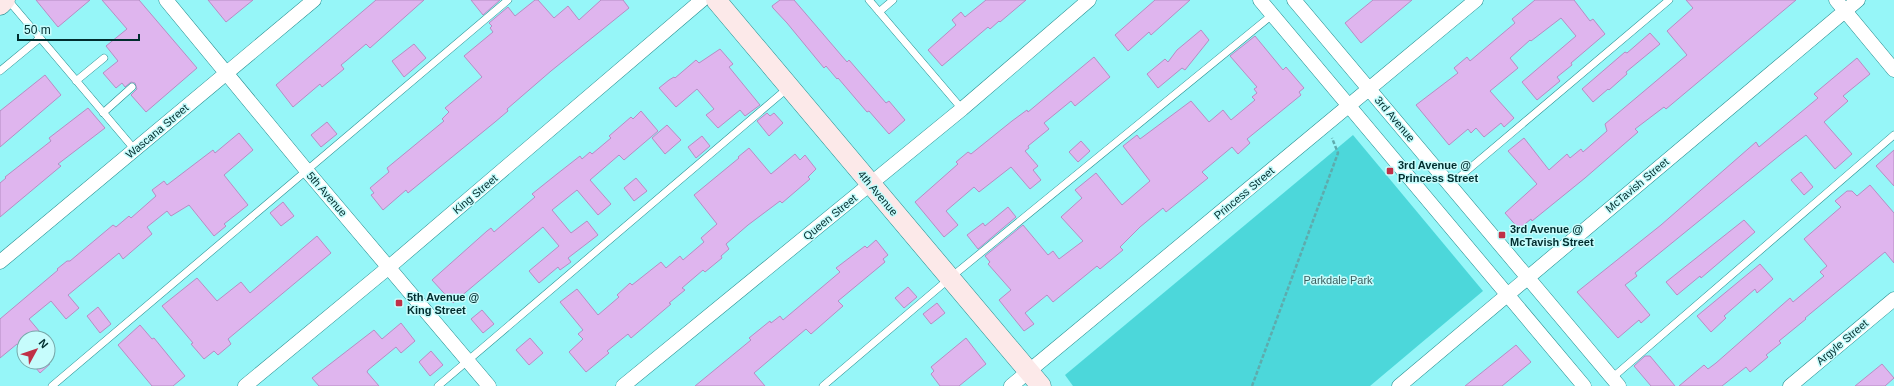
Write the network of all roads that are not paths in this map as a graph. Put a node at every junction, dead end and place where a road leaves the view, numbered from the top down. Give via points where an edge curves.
1 (7, 0) edge
2 (166, 0) edge
3 (314, 0) edge
4 (508, 0) edge
5 (702, 0) edge
6 (716, 0) edge
7 (868, 0) edge
8 (893, 0) edge
9 (1089, 0) edge
10 (1260, 0) edge
11 (1294, 0) edge
12 (1476, 0) edge
13 (1669, 0) edge
14 (1836, 0) edge
15 (1858, 0) edge
16 (0, 5) edge
17 (1845, 11) junction
18 (879, 12) junction
19 (1272, 15) junction
20 (40, 38) junction
21 (104, 58) dead end
22 (1894, 70) edge
23 (0, 72) edge
24 (227, 73) junction
25 (76, 81) junction
26 (132, 87) dead end
27 (789, 87) junction
28 (1370, 89) junction
29 (1349, 106) junction
30 (962, 109) junction
31 (103, 113) junction
32 (1894, 135) edge
33 (135, 150) junction
34 (306, 171) junction
35 (871, 184) junction
36 (1450, 185) junction
37 (0, 262) edge
38 (389, 267) junction
39 (1528, 277) junction
40 (950, 278) junction
41 (1507, 295) junction
42 (1894, 299) edge
43 (468, 361) junction
44 (1035, 379) edge
45 (1615, 382) edge
46 (52, 386) edge
47 (245, 386) edge
48 (438, 386) edge
49 (489, 386) edge
50 (623, 386) edge
51 (823, 386) edge
52 (1011, 386) edge
53 (1399, 386) edge
54 (1584, 386) edge
55 (1790, 386) edge

1 - 16 street
1 - 20 lane
2 - 24 street, 5th Avenue
3 - 24 street, Wascana Street
4 - 34 lane
5 - 38 street, King Street
6 - 27 street, 4th Avenue
7 - 18 lane
8 - 18 lane
9 - 30 street, Queen Street
10 - 19 street
11 - 28 street, 3rd Avenue
12 - 28 street, Princess Street
13 - 36 lane
14 - 17 street
15 - 17 street, McTavish Street
17 - 22 street
17 - 39 street, McTavish Street
18 - 30 lane
19 - 29 street
19 - 40 lane
20 - 23 lane
20 - 25 lane
21 - 25 lane
24 - 33 street, Wascana Street
24 - 34 street, 5th Avenue
25 - 31 lane
26 - 31 lane
27 - 35 street, 4th Avenue
27 - 43 lane
28 - 29 street, Princess Street
28 - 36 street, 3rd Avenue
29 - 41 street
29 - 44 street, Princess Street
30 - 35 street, Queen Street
31 - 33 lane
32 - 45 lane
33 - 37 street, Wascana Street
34 - 38 street, 5th Avenue
34 - 46 lane
35 - 40 street, 4th Avenue
35 - 50 street, Queen Street
36 - 39 street, 3rd Avenue
38 - 43 street, 5th Avenue
38 - 47 street, King Street
39 - 41 street, McTavish Street
39 - 45 street, 3rd Avenue
40 - 44 street, 4th Avenue
40 - 51 lane
41 - 53 street, McTavish Street
41 - 54 street
42 - 55 street, Argyle Street
43 - 48 lane
43 - 49 street, 5th Avenue
44 - 52 street, Princess Street

